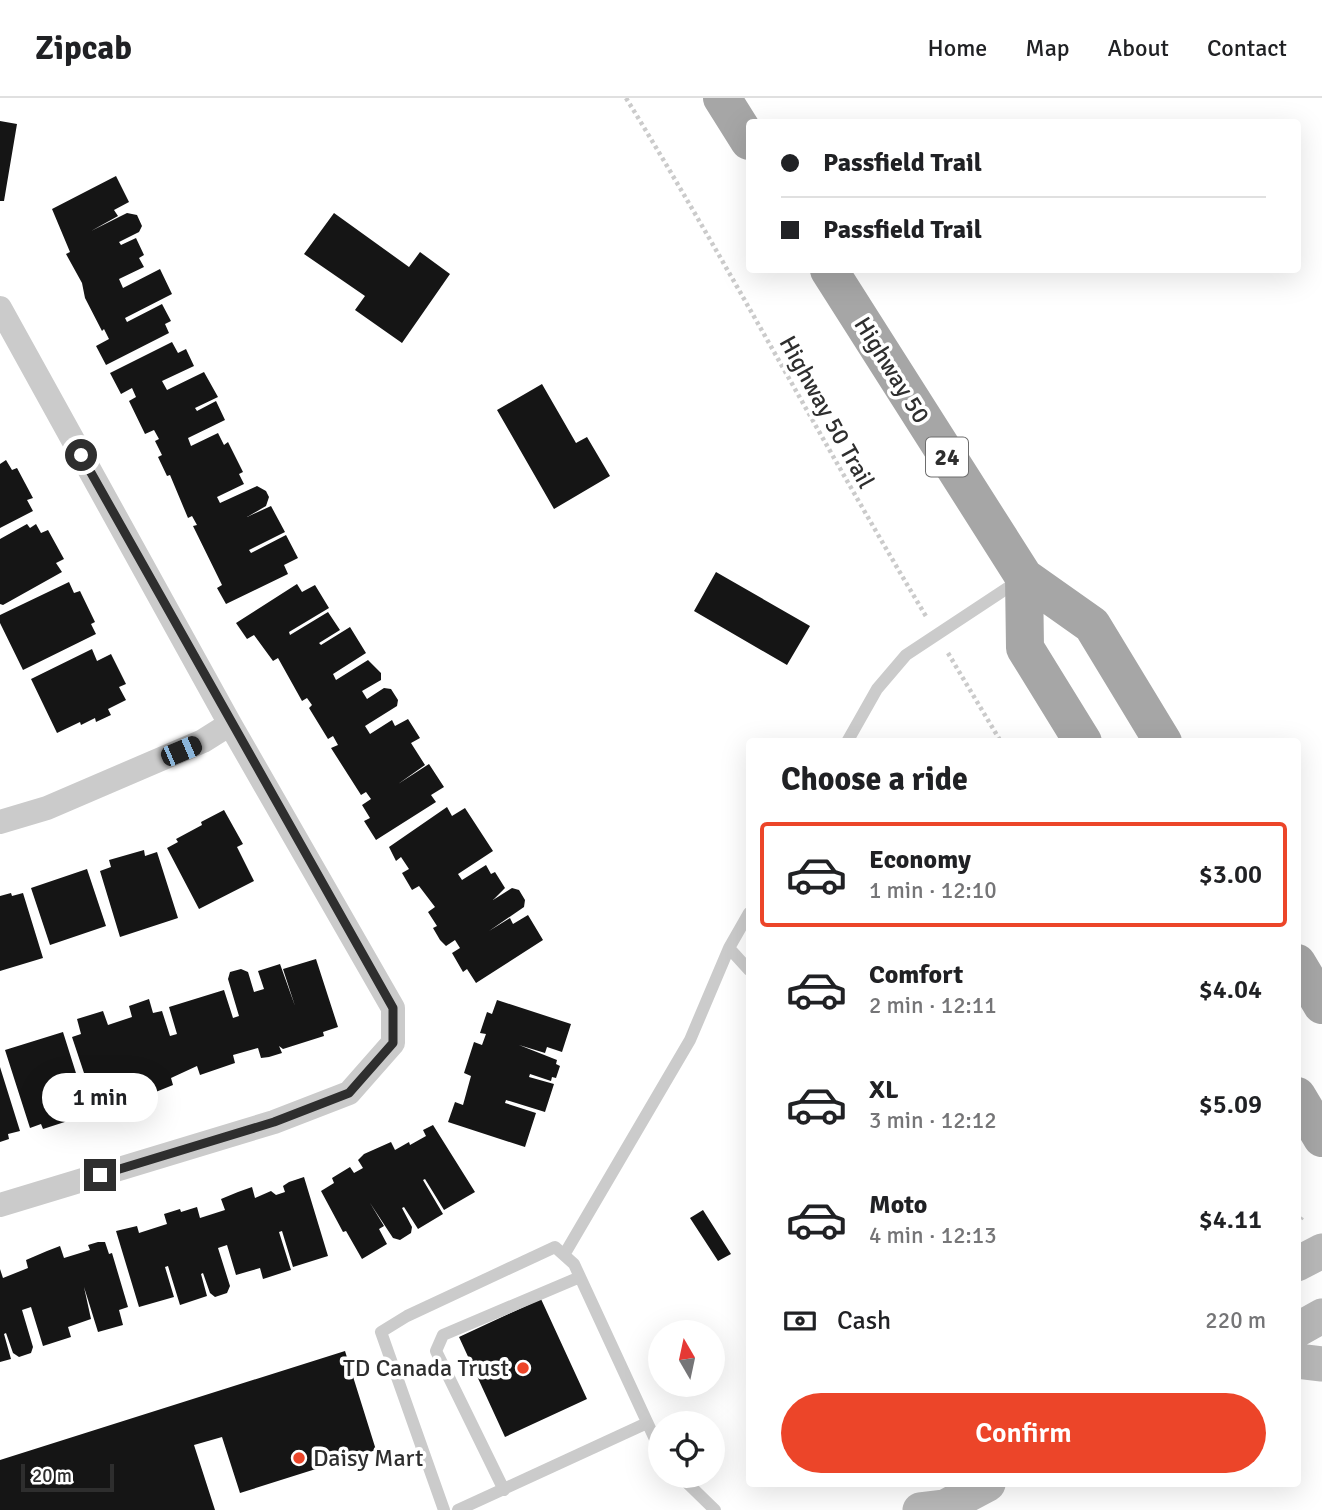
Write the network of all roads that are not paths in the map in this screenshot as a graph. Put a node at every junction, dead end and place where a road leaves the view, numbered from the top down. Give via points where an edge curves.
1 (722, 98) edge
2 (746, 136) edge
3 (831, 273) edge
4 (0, 308) edge
5 (1024, 576) junction
6 (230, 724) junction
7 (849, 738) edge
8 (1081, 738) edge
9 (1161, 738) edge
10 (0, 822) edge
11 (746, 918) edge
12 (729, 948) junction
13 (746, 967) edge
14 (1301, 970) edge
15 (1322, 1004) edge
16 (1301, 1103) edge
17 (1322, 1139) edge
18 (0, 1205) edge
19 (1322, 1251) edge
20 (564, 1255) junction
21 (1301, 1262) edge
22 (579, 1277) junction
23 (1322, 1316) edge
24 (1301, 1328) edge
25 (1301, 1361) edge
26 (1322, 1364) edge
27 (647, 1423) joint
28 (982, 1487) edge
29 (692, 1488) edge
30 (504, 1490) junction
31 (936, 1509) edge
32 (444, 1510) edge
33 (458, 1510) edge
34 (715, 1510) edge

1 - 2 main road
3 - 5 main road, Highway 50 / 24
4 - 6 street
5 - 7 lane via 906,655 877,690
5 - 8 main road via 1026,648
5 - 9 main road, Highway 50 / 24 via 1092,625
6 - 10 street via 179,752 47,808
6 - 18 street via 393,1008 393,1043 349,1093 274,1122
11 - 12 lane
12 - 13 lane
12 - 20 lane via 690,1040
14 - 15 main road
16 - 17 main road
19 - 21 main road
20 - 22 lane
20 - 32 lane via 555,1247 381,1332
22 - 27 lane
22 - 30 lane via 443,1335 436,1351
23 - 24 main road
25 - 26 main road
27 - 30 lane
28 - 31 main road
29 - 34 lane
30 - 33 lane

